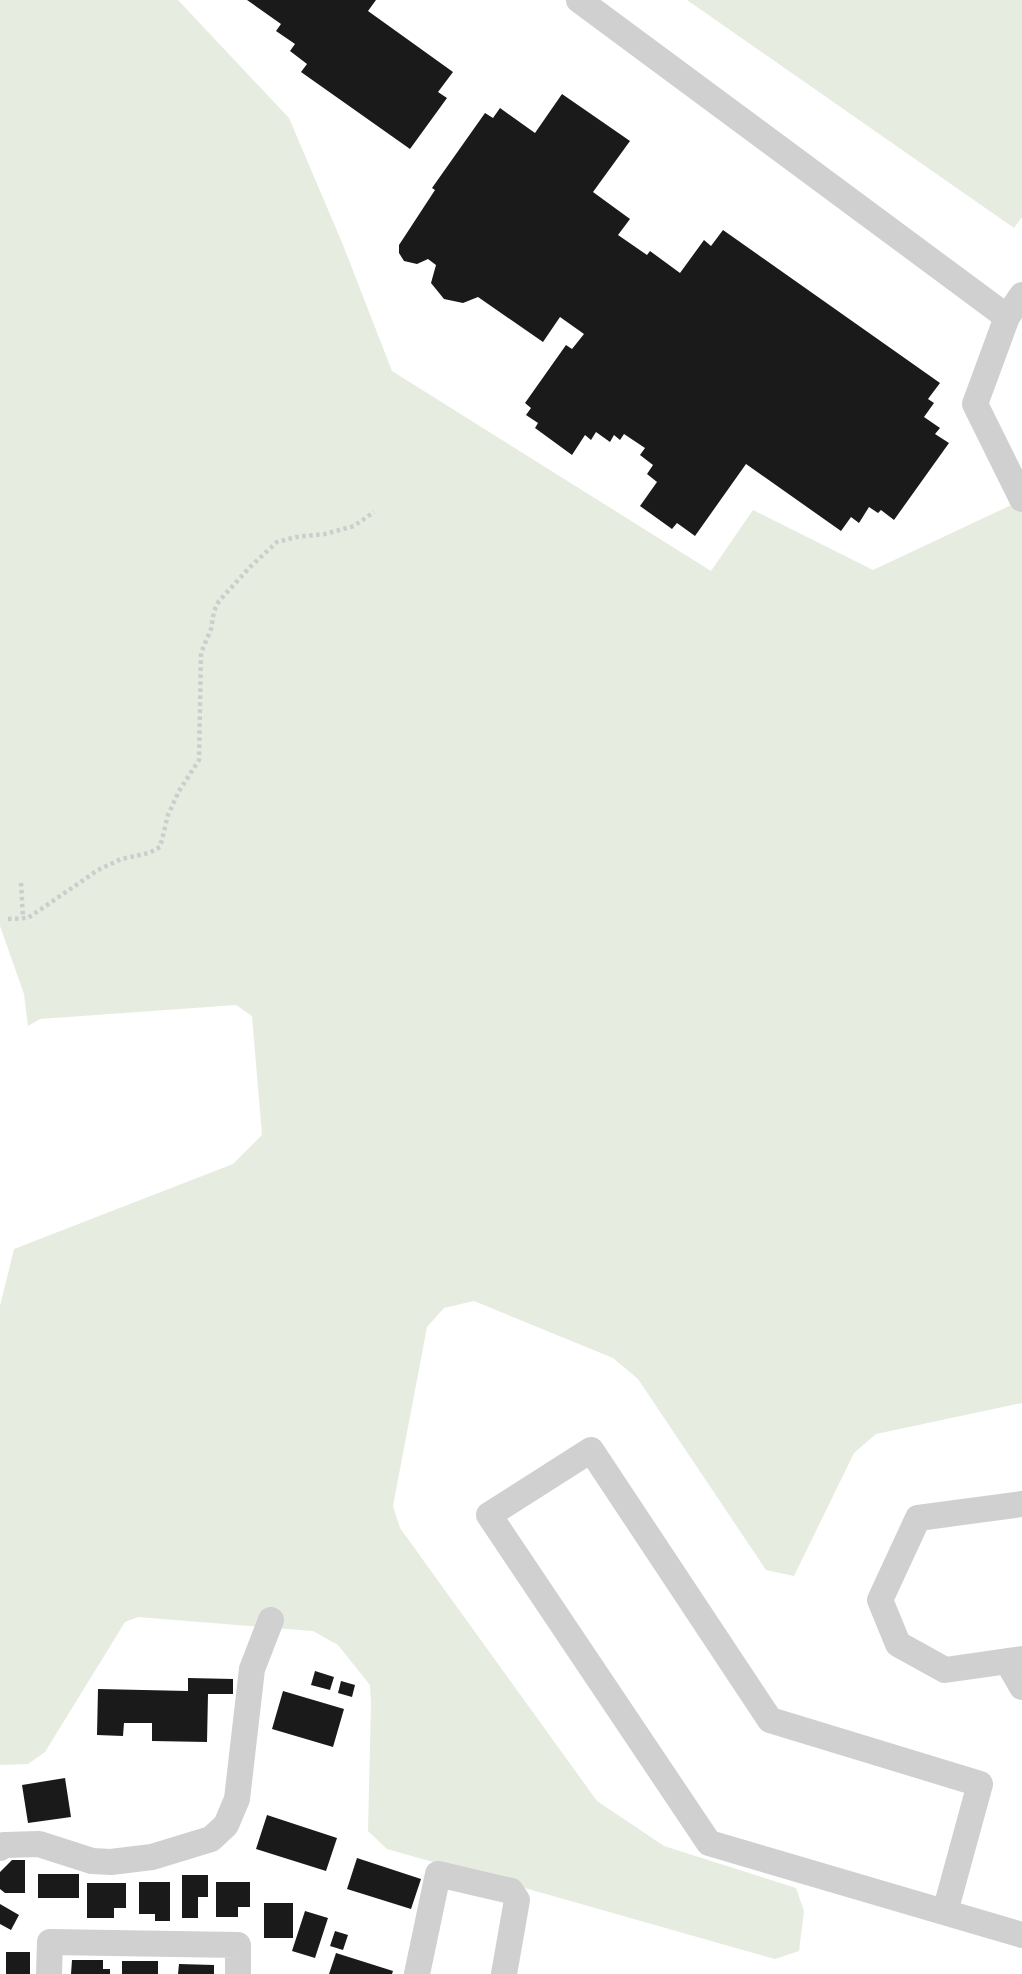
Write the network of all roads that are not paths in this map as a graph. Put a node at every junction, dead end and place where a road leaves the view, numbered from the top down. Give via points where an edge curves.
1 (579, 0) edge
2 (1022, 295) edge
3 (1007, 317) junction
4 (1022, 499) edge
5 (1022, 1504) edge
6 (271, 1620) dead end
7 (1015, 1660) edge
8 (1022, 1687) edge
9 (0, 1848) edge
10 (945, 1912) junction
11 (1022, 1935) edge
12 (49, 1974) edge
13 (238, 1974) edge
14 (416, 1974) edge
15 (505, 1974) edge

1 - 3 street
2 - 3 street
3 - 4 street via 975,404
5 - 7 street via 918,1518 880,1600 898,1644 945,1670
6 - 9 street via 252,1669 237,1799 226,1825 211,1839 152,1857 111,1862 92,1861 39,1844
7 - 8 street
10 - 10 street via 709,1843 489,1515 592,1450 770,1720 980,1784
10 - 11 street
12 - 13 street via 50,1942 237,1945
14 - 15 street via 438,1874 511,1891 517,1900

